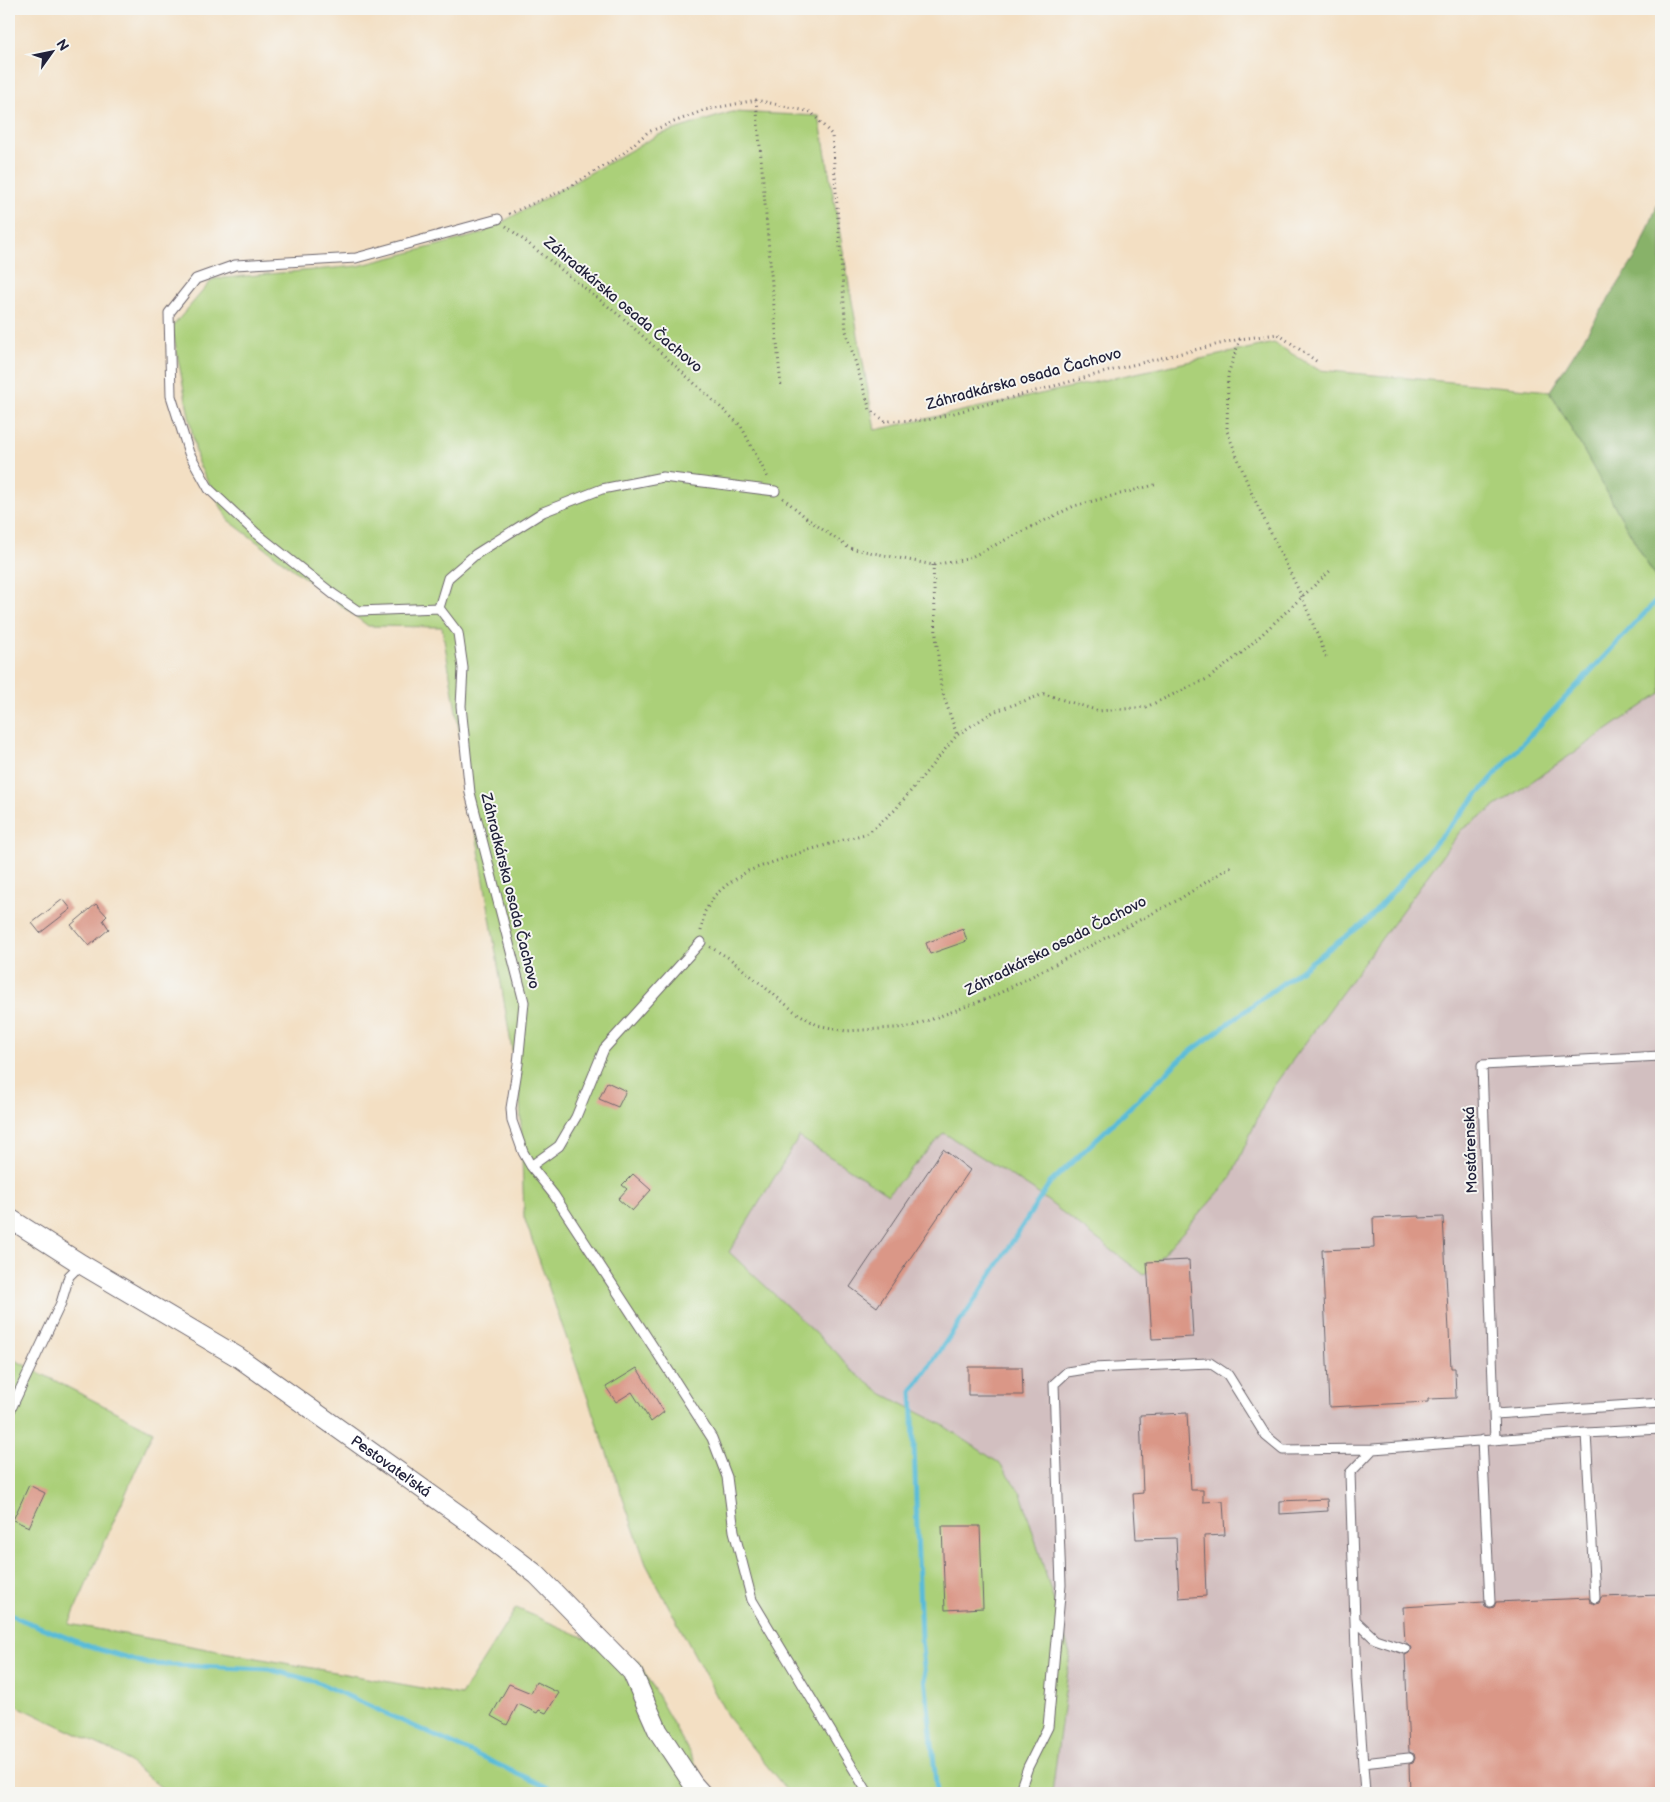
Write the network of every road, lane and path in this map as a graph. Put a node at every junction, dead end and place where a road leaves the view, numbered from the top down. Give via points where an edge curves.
1 (756, 100) junction
2 (498, 219) junction
3 (1240, 339) junction
4 (1320, 363) dead end
5 (780, 388) dead end
6 (1158, 484) dead end
7 (775, 491) junction
8 (933, 564) junction
9 (1332, 570) dead end
10 (1302, 597) junction
11 (438, 608) junction
12 (1327, 659) dead end
13 (957, 735) junction
14 (1233, 865) dead end
15 (701, 942) junction
16 (1661, 1056) edge
17 (531, 1166) junction
18 (9, 1218) edge
19 (81, 1264) junction
20 (1661, 1403) edge
21 (9, 1413) edge
22 (1495, 1414) junction
23 (1661, 1429) edge
24 (1586, 1432) junction
25 (1482, 1440) junction
26 (1495, 1440) junction
27 (1373, 1450) junction
28 (1595, 1598) dead end
29 (1490, 1602) dead end
30 (1355, 1620) junction
31 (1405, 1649) dead end
32 (1409, 1758) dead end
33 (1363, 1764) junction
34 (701, 1793) edge
35 (868, 1793) edge
36 (1019, 1793) edge
37 (1365, 1793) edge

1 - 2 path, Záhradkárska osada Čachovo via 705,110 648,132 619,157 566,189
1 - 3 path, Záhradkárska osada Čachovo via 811,112 832,135 846,330 870,410 886,421 928,420
1 - 5 path
2 - 7 path, Záhradkárska osada Čachovo via 624,320 740,426
2 - 11 lane via 356,258 234,265 196,279 169,313 171,396 189,453 209,489 256,533 358,611
3 - 4 path, Záhradkárska osada Čachovo via 1278,334
3 - 10 path via 1228,374 1227,431
6 - 8 path, Záhradkárska osada Čachovo via 1074,506 967,559
7 - 8 path, Záhradkárska osada Čachovo via 849,548
7 - 11 lane via 663,477 602,489 543,512 476,554 448,578
8 - 13 path via 941,688
9 - 10 path
10 - 12 path
10 - 13 path via 1209,678 1146,707 1100,711 1044,694 993,712
11 - 17 lane, Záhradkárska osada Čachovo via 458,634 470,793 524,1002 511,1108 512,1121
13 - 15 path via 896,810 868,833 748,871 728,884 715,895 704,913
14 - 15 path, Záhradkárska osada Čachovo via 1178,900 992,997 910,1027 846,1031 817,1025 794,1011 729,958
15 - 17 lane via 604,1049 576,1117 559,1146
16 - 22 lane, Mostárenská via 1482,1065
17 - 35 lane, Záhradkárska osada Čachovo via 559,1203 712,1438 727,1477 734,1531 752,1600
18 - 19 street, Pestovateľská
19 - 21 lane via 69,1276 61,1304
19 - 34 street, Pestovateľská via 238,1357 462,1517 537,1575 632,1672 658,1731
20 - 22 lane
22 - 26 lane
23 - 24 lane
24 - 26 lane
24 - 28 lane
25 - 26 lane
25 - 27 lane
25 - 29 lane
27 - 30 lane via 1350,1473
27 - 36 lane via 1283,1450 1266,1436 1228,1375 1210,1364 1092,1368 1067,1372 1054,1384 1061,1585 1048,1727
30 - 31 lane via 1375,1639
30 - 33 lane
32 - 33 lane
33 - 37 lane

